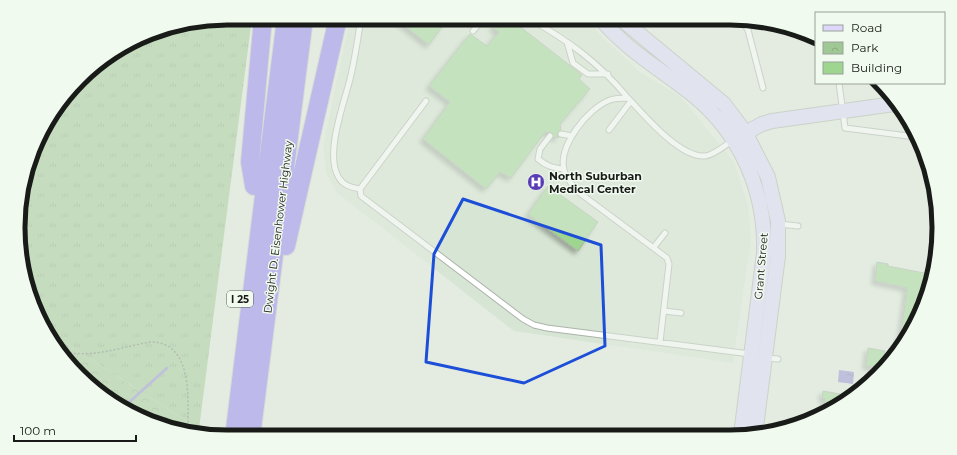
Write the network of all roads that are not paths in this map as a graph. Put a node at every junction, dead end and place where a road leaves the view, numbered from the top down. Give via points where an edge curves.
1 (262, 25) edge
2 (276, 25) edge
3 (285, 25) edge
4 (293, 25) edge
5 (303, 25) edge
6 (336, 25) edge
7 (360, 25) edge
8 (478, 25) edge
9 (539, 25) edge
10 (607, 25) edge
11 (628, 25) edge
12 (745, 25) edge
13 (473, 31) dead end
14 (567, 42) junction
15 (608, 74) junction
16 (838, 84) edge
17 (762, 88) dead end
18 (630, 100) junction
19 (426, 101) dead end
20 (890, 104) edge
21 (842, 111) junction
22 (609, 130) dead end
23 (745, 132) junction
24 (561, 134) dead end
25 (550, 136) dead end
26 (572, 136) junction
27 (911, 137) edge
28 (733, 140) junction
29 (564, 169) junction
30 (254, 186) junction
31 (360, 188) junction
32 (283, 197) junction
33 (764, 224) junction
34 (778, 224) junction
35 (798, 226) dead end
36 (664, 233) dead end
37 (654, 247) junction
38 (664, 310) junction
39 (681, 313) dead end
40 (660, 342) junction
41 (758, 356) junction
42 (778, 360) dead end
43 (260, 372) junction
44 (755, 428) edge
45 (225, 430) edge
46 (235, 430) edge
47 (252, 430) edge
48 (742, 430) edge

1 - 30 highway via 250,162
2 - 30 highway, I 25
3 - 46 highway
4 - 32 highway via 282,137
5 - 32 highway, Dwight D. Eisenhower Highway / I 25
6 - 43 highway
7 - 31 lane via 334,151 334,164 339,177 347,186
8 - 13 lane
9 - 14 lane
10 - 28 street, Grant Street via 618,37 694,96 715,116
11 - 23 street, Grant Street via 715,95
12 - 17 lane
14 - 15 lane
14 - 15 lane via 572,62 588,74
15 - 18 lane
16 - 21 lane
18 - 22 lane
18 - 26 lane via 609,101 595,109
18 - 28 lane via 676,146 686,152 710,155
19 - 31 lane
20 - 21 street
21 - 23 street via 772,121
21 - 27 lane via 845,128
23 - 28 street
23 - 34 street, Grant Street via 768,177
24 - 26 lane
25 - 29 lane via 540,149 538,159 552,168
26 - 29 lane via 565,150
28 - 33 street, Grant Street via 754,180
29 - 37 lane via 566,177 578,191
30 - 45 highway, I 25
31 - 40 lane via 361,196 534,325
32 - 43 highway, Dwight D. Eisenhower Highway / I 25
33 - 34 lane
33 - 41 street, Grant Street
34 - 35 lane
34 - 41 street, Grant Street via 778,256
36 - 37 lane
37 - 38 lane via 667,258 669,264
38 - 39 lane
38 - 40 lane
40 - 41 lane
41 - 42 lane
41 - 44 street, Grant Street
41 - 48 street, Grant Street
43 - 47 highway, Dwight D. Eisenhower Highway / I 25

